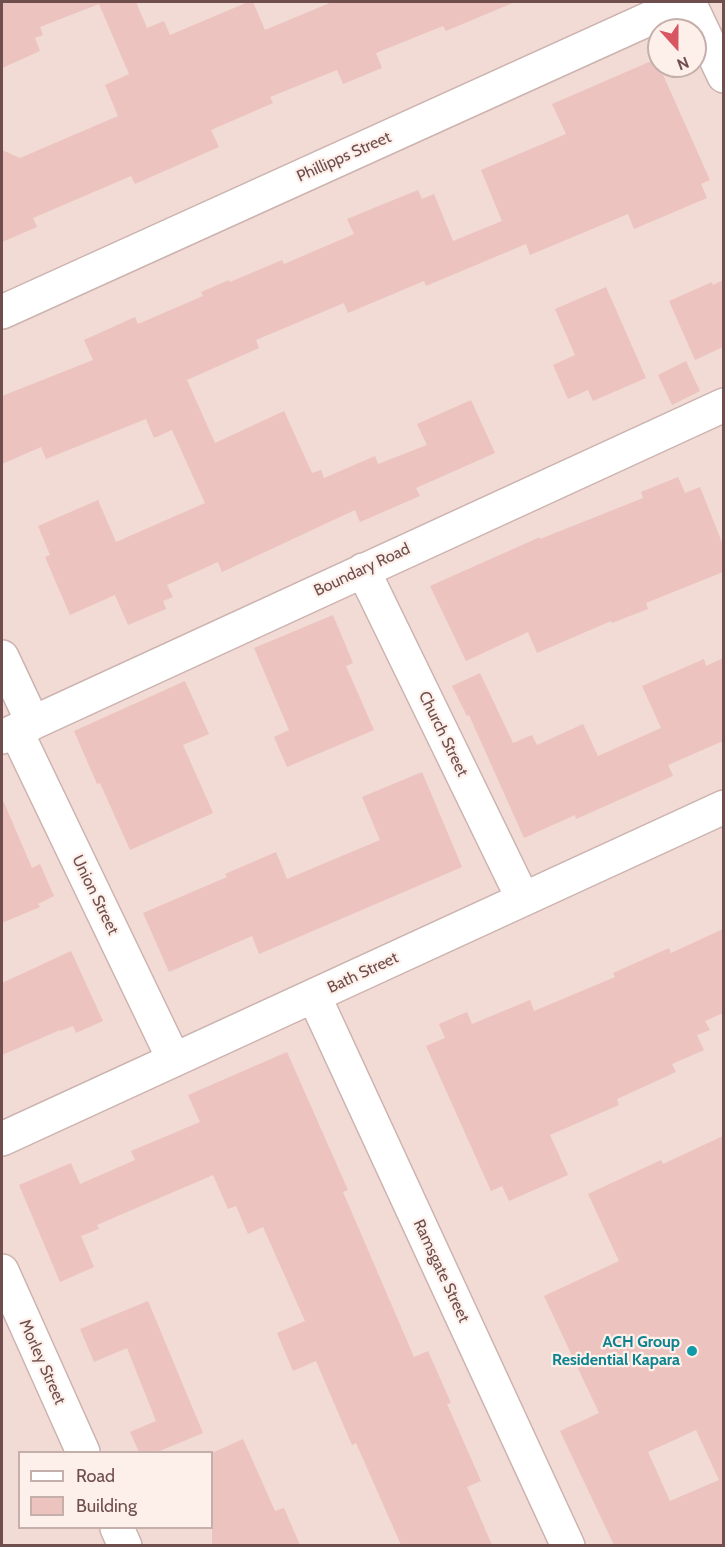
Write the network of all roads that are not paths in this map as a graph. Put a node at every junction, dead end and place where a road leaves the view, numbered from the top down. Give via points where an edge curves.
1 (687, 2) edge
2 (723, 76) edge
3 (2, 312) edge
4 (723, 405) edge
5 (363, 570) junction
6 (2, 657) edge
7 (17, 730) edge
8 (723, 807) edge
9 (523, 899) junction
10 (314, 996) junction
11 (174, 1060) junction
12 (2, 1139) edge
13 (2, 1271) edge
14 (83, 1451) edge
15 (118, 1529) edge
16 (125, 1545) edge
17 (568, 1545) edge

1 - 2 street
1 - 3 street, Phillipps Street
4 - 5 street, Boundary Road
5 - 7 street, Boundary Road
5 - 9 street, Church Street
6 - 7 street, Union Street
7 - 11 street, Union Street
8 - 9 street, Bath Street
9 - 10 street, Bath Street
10 - 11 street, Bath Street
10 - 17 street, Ramsgate Street
11 - 12 street, Bath Street
13 - 14 street, Morley Street
15 - 16 street

